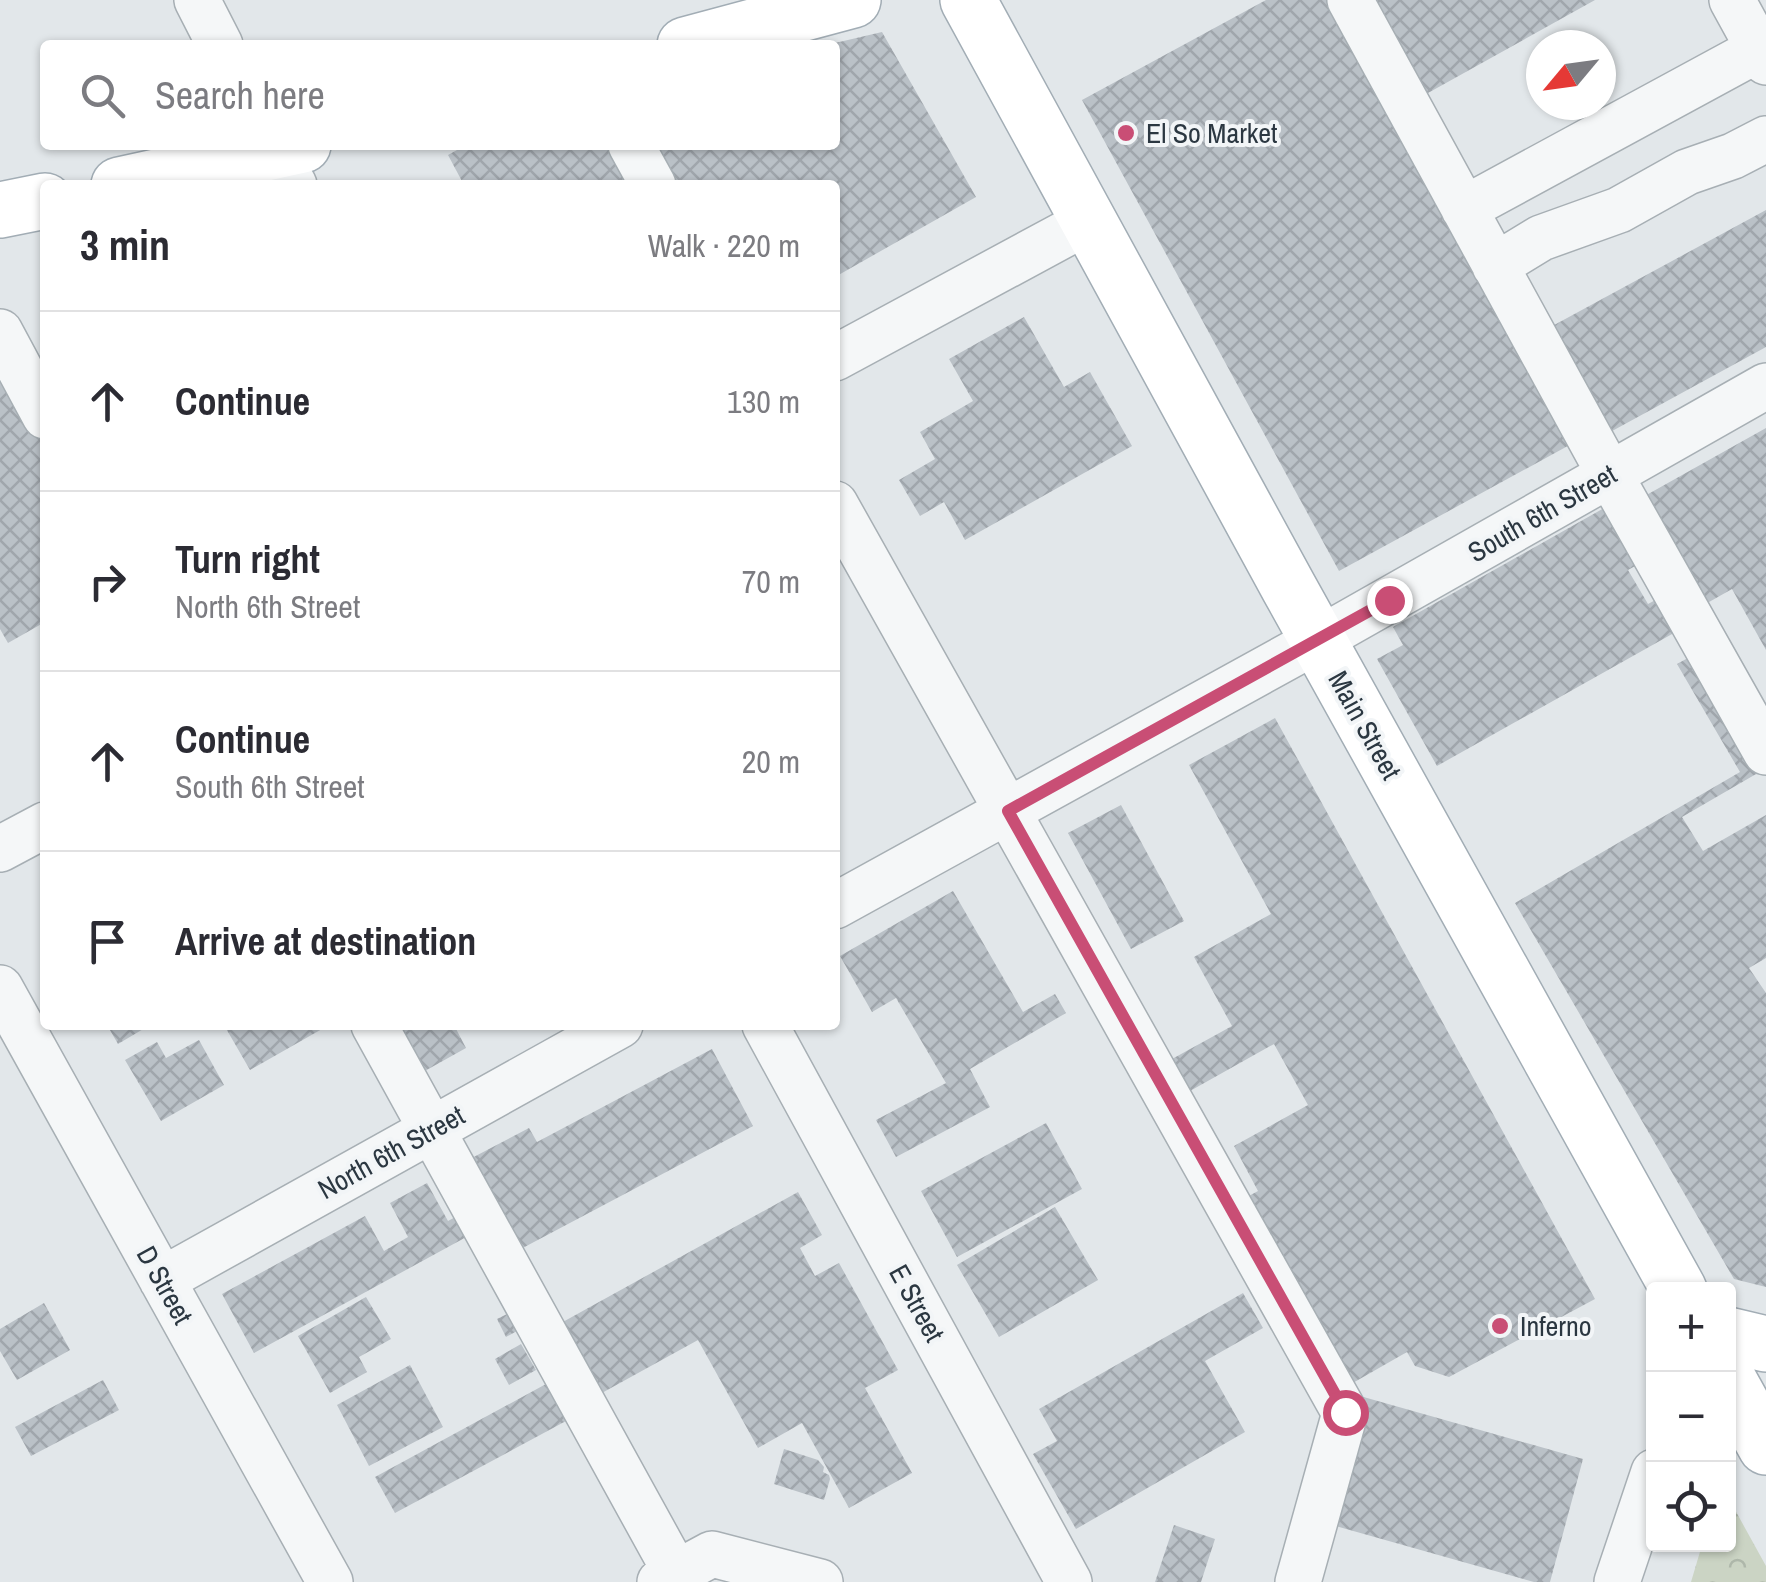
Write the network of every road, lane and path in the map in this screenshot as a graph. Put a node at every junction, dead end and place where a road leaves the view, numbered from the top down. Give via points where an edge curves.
1 (197, 0) edge
2 (853, 0) edge
3 (968, 0) edge
4 (1350, 0) edge
5 (1732, 0) edge
6 (217, 40) edge
7 (704, 40) edge
8 (1762, 56) edge
9 (1766, 139) edge
10 (633, 150) edge
11 (287, 157) edge
12 (149, 180) edge
13 (650, 180) edge
14 (40, 201) edge
15 (1464, 209) junction
16 (0, 210) edge
17 (1089, 220) junction
18 (1495, 266) junction
19 (0, 332) edge
20 (840, 355) edge
21 (1766, 386) edge
22 (40, 407) edge
23 (1610, 474) junction
24 (840, 513) edge
25 (1318, 640) junction
26 (1762, 735) edge
27 (1008, 811) junction
28 (40, 827) edge
29 (0, 850) edge
30 (840, 903) edge
31 (0, 988) edge
32 (377, 1030) edge
33 (611, 1030) edge
34 (768, 1030) edge
35 (431, 1130) junction
36 (162, 1280) junction
37 (1675, 1282) edge
38 (1736, 1337) edge
39 (1766, 1344) edge
40 (1736, 1393) edge
41 (1766, 1447) edge
42 (1646, 1496) edge
43 (672, 1579) edge
44 (330, 1582) edge
45 (820, 1582) edge
46 (1069, 1582) edge
47 (1298, 1582) edge
48 (1617, 1582) edge

1 - 6 street
2 - 7 main road
3 - 17 main road, Main Street
4 - 15 street
5 - 8 street
8 - 15 street
9 - 18 street via 1619,210 1542,238
10 - 13 street
11 - 12 main road
14 - 16 main road
15 - 18 street
17 - 20 street
17 - 25 main road, Main Street
18 - 23 street
19 - 22 street
21 - 23 street, South 6th Street
23 - 25 street, South 6th Street
23 - 26 street
24 - 27 street
25 - 27 street
25 - 37 main road, Main Street
27 - 30 street
27 - 47 street via 1345,1412
28 - 29 street
31 - 36 street, D Street
32 - 35 street
33 - 35 street, North 6th Street
34 - 46 street, E Street
35 - 36 street, North 6th Street
35 - 43 street
36 - 44 street, D Street
38 - 39 main road
40 - 41 main road
42 - 48 street
43 - 45 street via 712,1554

